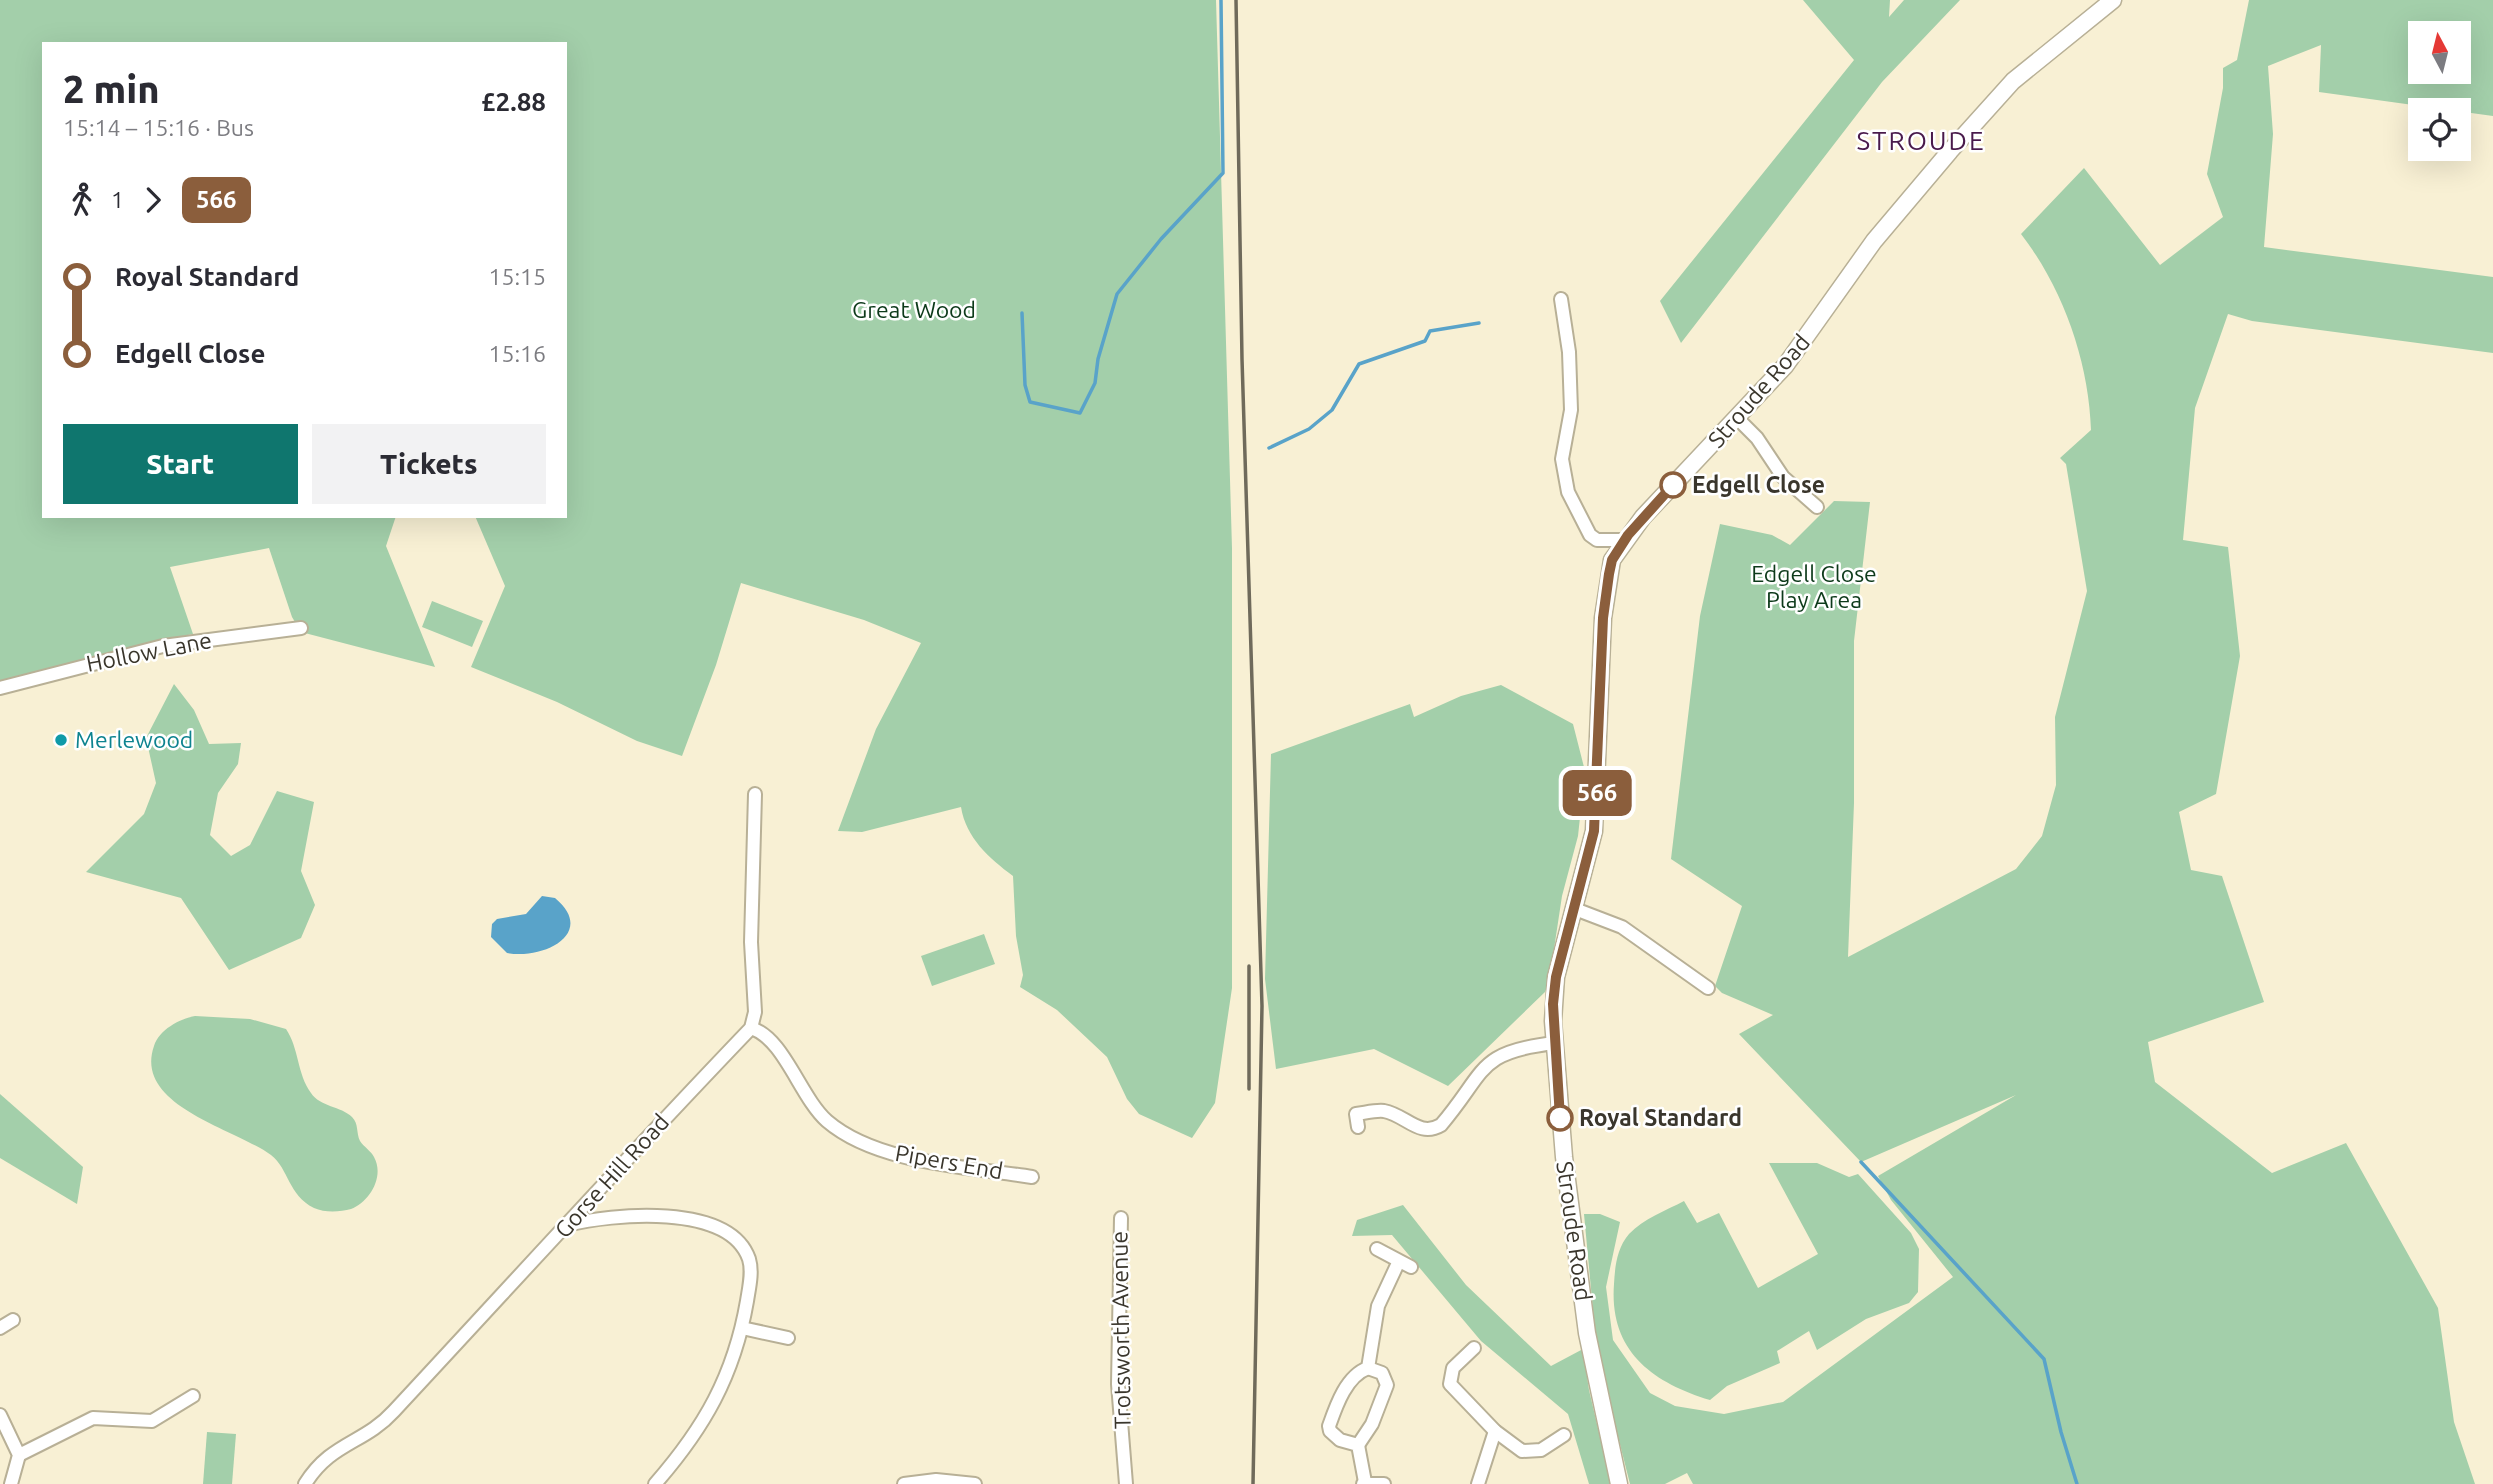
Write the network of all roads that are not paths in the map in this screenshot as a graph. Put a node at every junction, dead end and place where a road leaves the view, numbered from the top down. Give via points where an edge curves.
1 (2113, 0) edge
2 (1561, 299) dead end
3 (1738, 419) junction
4 (1817, 507) dead end
5 (1597, 540) junction
6 (1624, 540) junction
7 (1612, 560) junction
8 (301, 628) dead end
9 (0, 688) edge
10 (755, 794) dead end
11 (1575, 909) junction
12 (1708, 988) dead end
13 (751, 1028) junction
14 (1555, 1044) junction
15 (1358, 1127) dead end
16 (1032, 1177) dead end
17 (1121, 1217) dead end
18 (567, 1225) junction
19 (1377, 1249) dead end
20 (13, 1320) dead end
21 (0, 1328) edge
22 (742, 1328) junction
23 (788, 1338) dead end
24 (1474, 1348) dead end
25 (1368, 1368) junction
26 (193, 1396) dead end
27 (0, 1415) edge
28 (1495, 1431) junction
29 (1564, 1435) dead end
30 (1357, 1445) junction
31 (19, 1455) junction
32 (1364, 1483) edge
33 (11, 1484) edge
34 (305, 1484) edge
35 (654, 1484) edge
36 (904, 1484) edge
37 (975, 1484) edge
38 (1126, 1484) edge
39 (1384, 1484) edge
40 (1478, 1484) edge
41 (1619, 1484) edge

1 - 3 street, Stroude Road via 2013,81 1950,151 1874,241 1793,355
2 - 5 street via 1572,410 1562,459 1568,492 1586,531
3 - 4 street via 1758,438 1783,477
3 - 6 street, Stroude Road
5 - 6 street
5 - 7 street
6 - 7 street, Stroude Road
7 - 11 street, Stroude Road via 1603,618 1594,831
8 - 9 street, Hollow Lane via 163,646
10 - 13 street via 751,942 755,1012
11 - 12 street via 1622,927
11 - 14 street, Stroude Road via 1556,977
13 - 16 street, Pipers End via 767,1035 816,1110 848,1134 937,1164
13 - 18 street, Gorse Hill Road
14 - 15 street via 1517,1049 1494,1058 1434,1129 1419,1128 1384,1111 1356,1114
14 - 41 street, Stroude Road via 1587,1333
17 - 38 street, Trotsworth Avenue via 1118,1384
18 - 22 street via 637,1214 684,1219 726,1233 749,1259
18 - 34 street, Gorse Hill Road via 387,1418 325,1457
19 - 25 street via 1405,1265 1378,1306
20 - 21 street
22 - 23 street
22 - 35 street via 709,1415
24 - 28 street via 1453,1368 1450,1384
25 - 30 street via 1382,1373 1387,1385 1368,1431
25 - 30 street via 1357,1373 1347,1387 1329,1426 1340,1440
26 - 31 street via 152,1421 93,1418
27 - 31 street
28 - 29 street via 1522,1451 1541,1450
28 - 40 street
30 - 32 street
31 - 33 street
32 - 39 street
36 - 37 street via 936,1480

